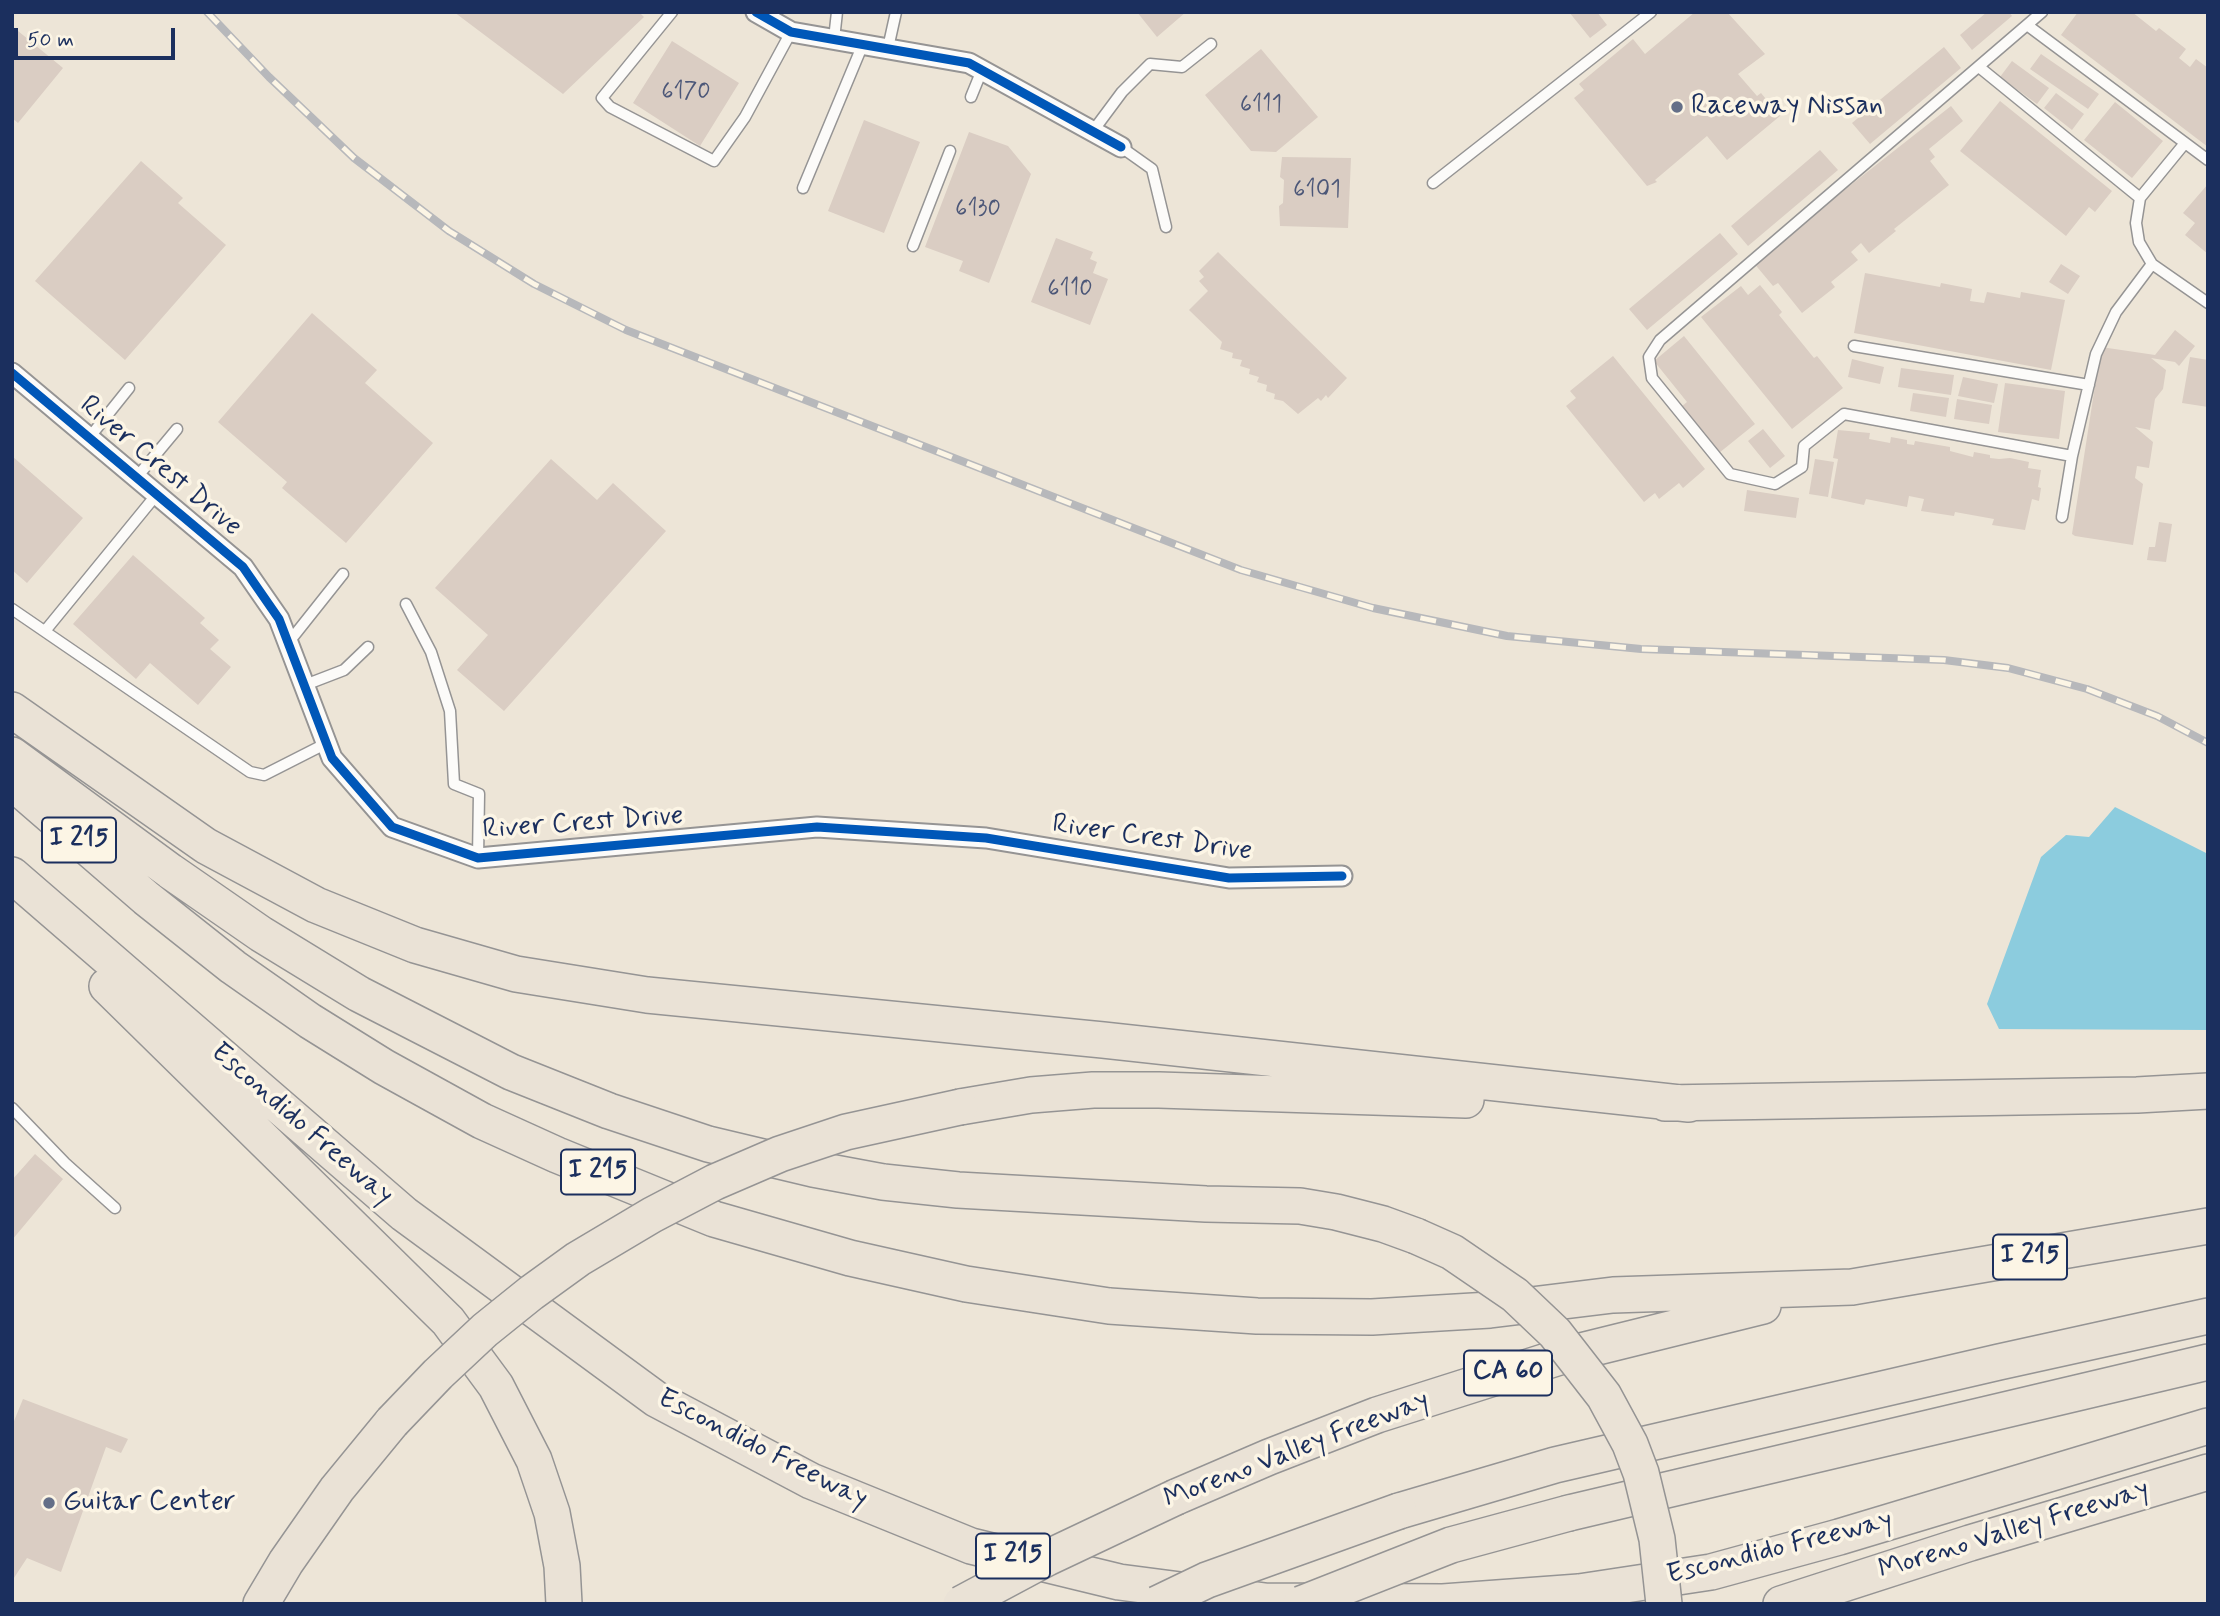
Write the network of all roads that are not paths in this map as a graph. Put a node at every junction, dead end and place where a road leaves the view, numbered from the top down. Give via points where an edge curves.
1 (672, 12) edge
2 (756, 12) edge
3 (837, 12) edge
4 (896, 12) edge
5 (1651, 12) edge
6 (2042, 12) edge
7 (2028, 25) junction
8 (791, 32) junction
9 (834, 39) junction
10 (863, 44) junction
11 (1211, 44) dead end
12 (888, 48) junction
13 (1979, 67) junction
14 (982, 70) junction
15 (971, 97) dead end
16 (1093, 131) junction
17 (2185, 143) junction
18 (1121, 147) joint
19 (950, 151) dead end
20 (2208, 160) edge
21 (1433, 183) dead end
22 (803, 188) dead end
23 (2140, 198) junction
24 (1166, 228) dead end
25 (913, 246) dead end
26 (2152, 264) junction
27 (2208, 303) edge
28 (1854, 346) dead end
29 (12, 373) edge
30 (2089, 385) junction
31 (130, 387) dead end
32 (177, 429) dead end
33 (89, 438) junction
34 (2072, 456) junction
35 (137, 477) junction
36 (157, 494) junction
37 (2062, 517) dead end
38 (343, 574) dead end
39 (406, 604) dead end
40 (12, 609) edge
41 (45, 631) junction
42 (289, 642) junction
43 (369, 647) dead end
44 (305, 685) junction
45 (12, 710) edge
46 (327, 743) junction
47 (12, 755) edge
48 (12, 782) edge
49 (478, 858) junction
50 (12, 875) edge
51 (1342, 876) dead end
52 (12, 893) edge
53 (2208, 1091) edge
54 (1689, 1104) junction
55 (12, 1108) edge
56 (115, 1208) dead end
57 (2208, 1226) edge
58 (1852, 1287) junction
59 (2208, 1316) edge
60 (2208, 1362) edge
61 (2208, 1426) edge
62 (2208, 1472) edge
63 (261, 1604) edge
64 (564, 1604) edge
65 (961, 1604) edge
66 (1157, 1604) edge
67 (1301, 1604) edge
68 (1664, 1604) edge
69 (1781, 1604) edge

1 - 8 lane via 603,98 610,107 714,161 745,117
2 - 8 street
3 - 9 lane
4 - 12 lane
5 - 21 lane
6 - 7 lane
7 - 13 lane
7 - 17 lane
8 - 9 street
9 - 10 street
10 - 12 street
10 - 22 lane
11 - 16 lane via 1182,67 1150,64
12 - 14 street via 969,63
13 - 23 lane
13 - 34 lane via 1660,340 1649,357 1653,378 1730,474 1775,484 1802,467 1804,446 1844,414
14 - 15 lane
14 - 16 street
16 - 18 street
17 - 20 lane
17 - 23 lane
18 - 24 lane via 1152,169
19 - 25 lane
23 - 26 lane via 2139,242
26 - 27 lane
26 - 30 lane via 2116,312 2096,354
28 - 30 lane
29 - 33 street, River Crest Drive
30 - 34 lane
31 - 33 lane
32 - 35 lane
33 - 35 street, River Crest Drive
34 - 37 lane
35 - 36 street, River Crest Drive
36 - 41 lane
36 - 42 street, River Crest Drive via 243,567 279,619
38 - 42 lane
39 - 49 lane via 431,652 450,711 454,784 479,794
40 - 41 lane
41 - 46 lane via 250,772 264,775
42 - 44 street, River Crest Drive
43 - 44 lane via 344,670
44 - 46 street, River Crest Drive
45 - 54 highway via 206,846 316,905 415,945 516,974 647,995
46 - 49 street, River Crest Drive via 332,758 392,827
47 - 68 highway, bridge via 261,934 359,995 511,1072 609,1111 708,1144 883,1182 958,1190 1300,1206 1372,1221 1452,1252 1515,1295 1555,1334 1604,1396 1641,1472 1657,1539
48 - 58 highway, I 215 via 233,967 384,1067 482,1121 557,1155 714,1219 850,1258 966,1284 1109,1306 1257,1316 1372,1317 1490,1310 1613,1295
49 - 51 street, River Crest Drive via 817,827 986,838 1229,878
50 - 61 highway, Escondido Freeway / I 215 via 404,1214 656,1399 811,1481 971,1546 1119,1582 1265,1601 1443,1602 1579,1592 1711,1572
52 - 64 highway via 448,1321 496,1386 534,1460 552,1513
53 - 54 highway
54 - 63 highway, bridge via 1119,1090 960,1107 846,1132 780,1154 715,1182 578,1259 485,1330 392,1422 337,1489
55 - 56 lane
57 - 58 highway, I 215
58 - 65 highway, Moreno Valley Freeway / CA 60, bridge via 1569,1354 1377,1415 1177,1497
59 - 66 highway, bridge via 1555,1465 1399,1511 1208,1580
60 - 67 highway, bridge via 1569,1513 1451,1545
62 - 69 highway, Moreno Valley Freeway

